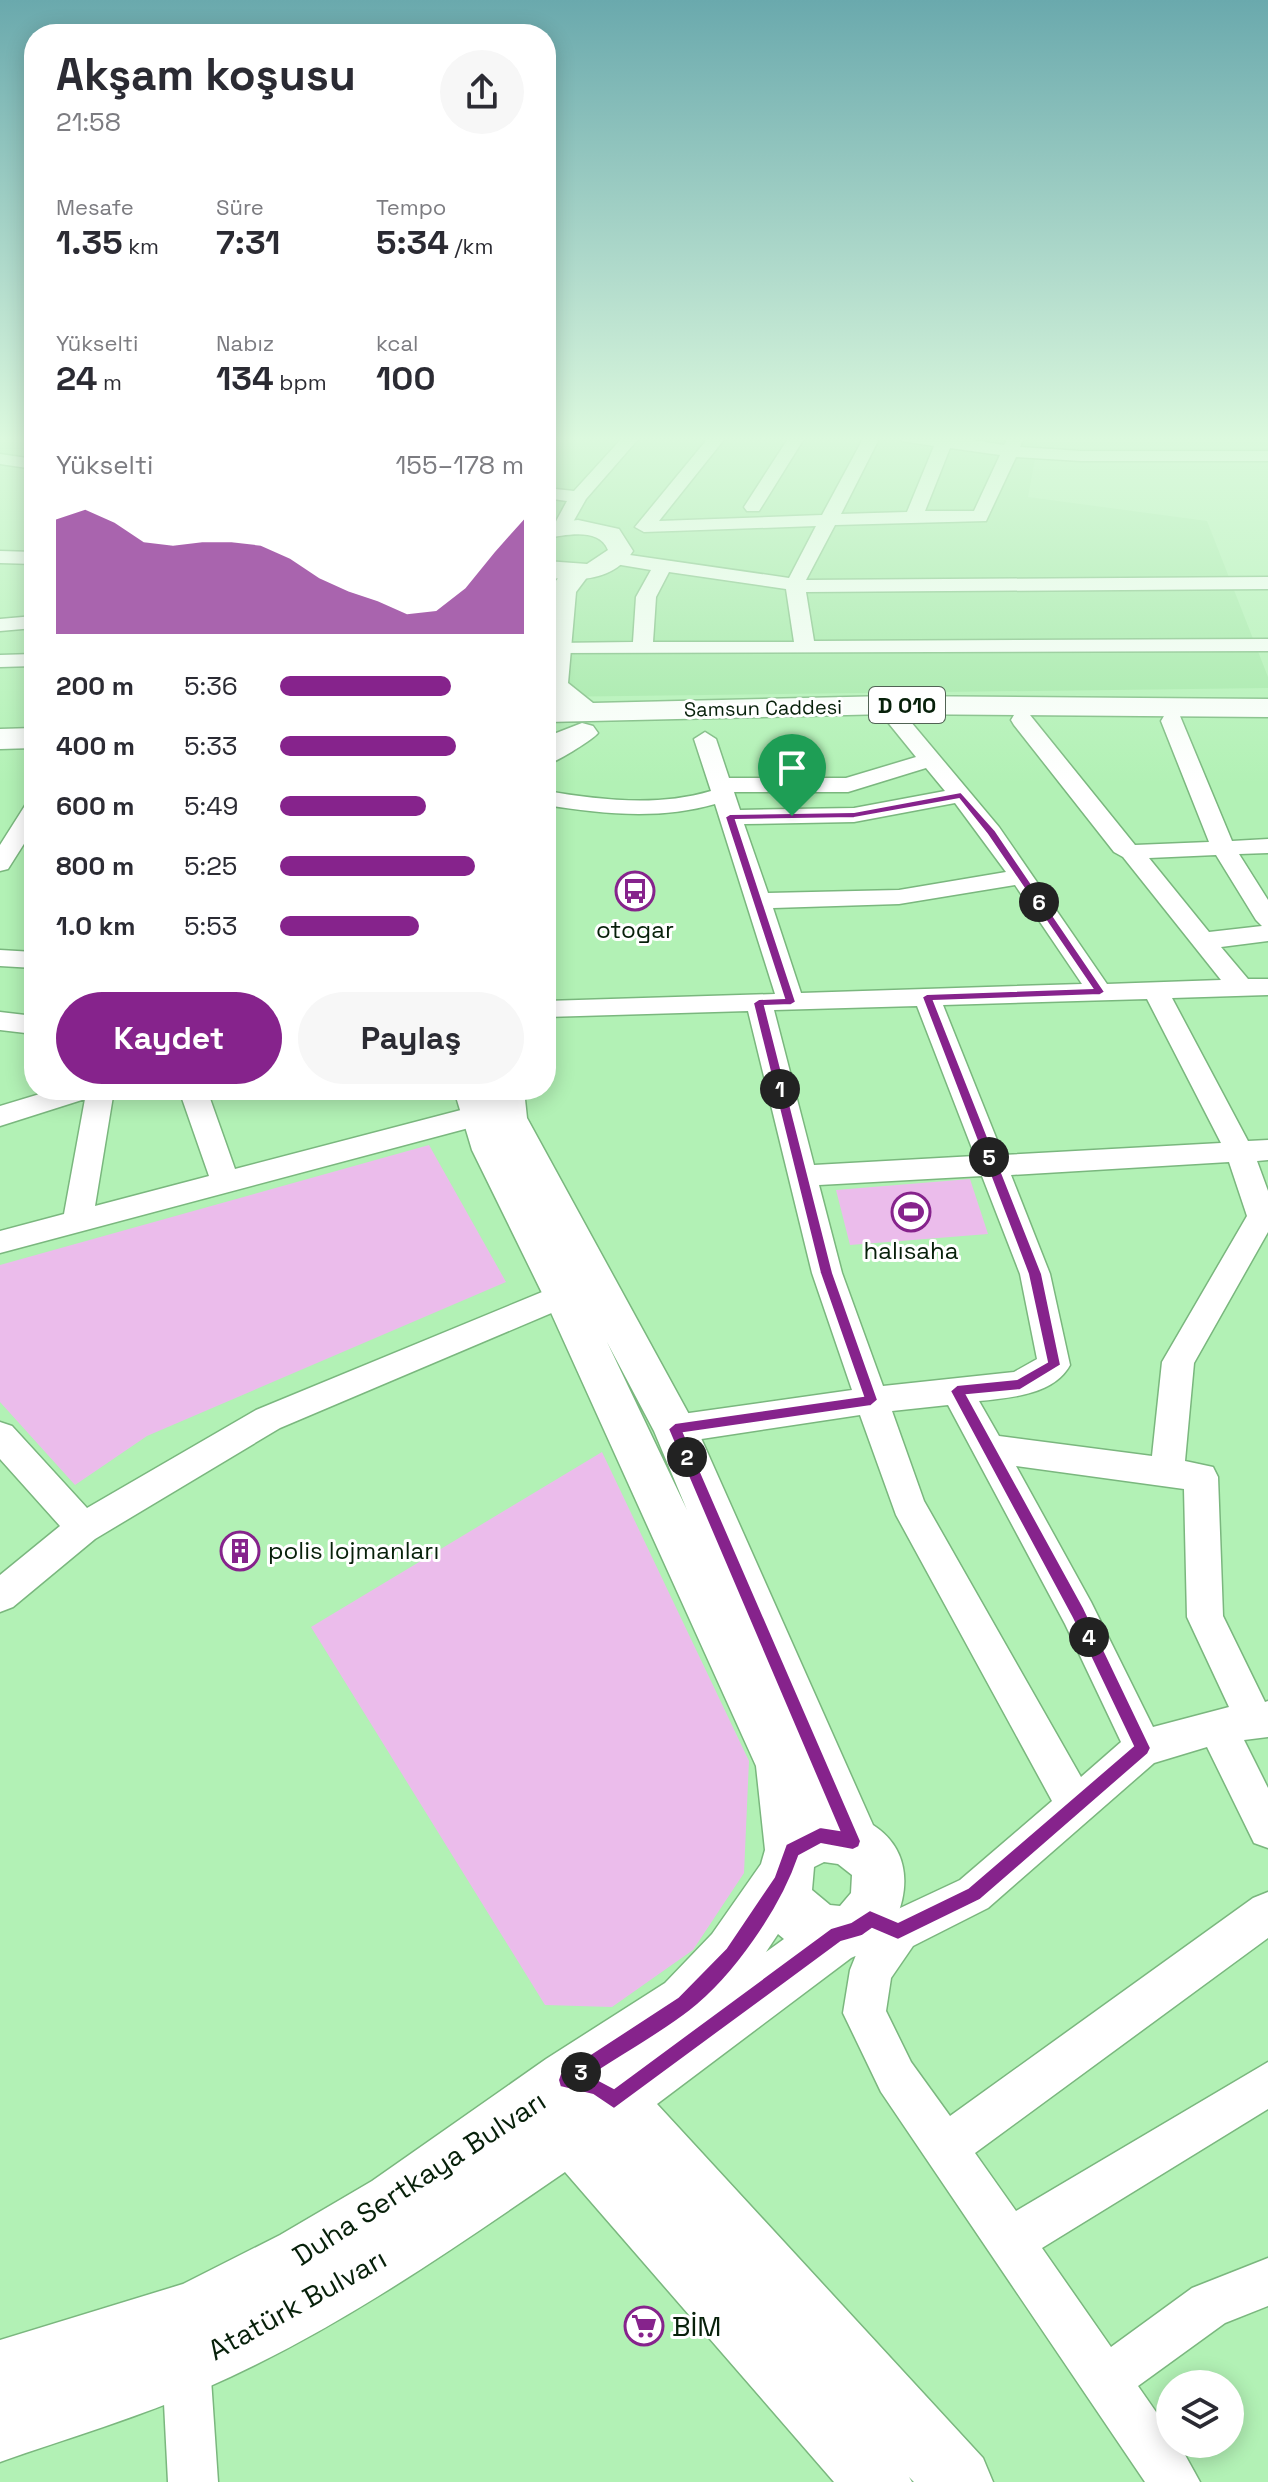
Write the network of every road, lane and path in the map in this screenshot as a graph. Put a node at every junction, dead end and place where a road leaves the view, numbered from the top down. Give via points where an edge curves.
1 (606, 553) edge
2 (617, 553) edge
3 (811, 553) edge
4 (0, 557) edge
5 (24, 558) edge
6 (663, 566) junction
7 (582, 569) edge
8 (1268, 583) edge
9 (795, 584) junction
10 (556, 618) edge
11 (24, 623) edge
12 (0, 625) edge
13 (556, 644) edge
14 (1268, 645) edge
15 (643, 648) junction
16 (805, 648) junction
17 (24, 660) edge
18 (0, 661) edge
19 (556, 687) edge
20 (1268, 708) edge
21 (556, 709) edge
22 (893, 712) junction
23 (556, 713) edge
24 (580, 719) junction
25 (1022, 720) junction
26 (1172, 721) junction
27 (1268, 724) edge
28 (0, 725) edge
29 (24, 725) edge
30 (556, 725) edge
31 (556, 730) edge
32 (24, 738) edge
33 (0, 739) edge
34 (705, 739) dead end
35 (556, 743) edge
36 (932, 759) junction
37 (721, 789) junction
38 (961, 795) junction
39 (556, 800) edge
40 (730, 817) junction
41 (24, 832) edge
42 (1268, 846) edge
43 (1223, 848) junction
44 (1131, 852) junction
45 (15, 853) edge
46 (1022, 877) junction
47 (758, 901) junction
48 (1268, 920) edge
49 (1268, 933) edge
50 (1203, 941) junction
51 (0, 958) edge
52 (24, 959) edge
53 (1268, 987) edge
54 (1241, 988) junction
55 (1155, 990) junction
56 (1100, 992) junction
57 (927, 997) junction
58 (775, 1002) junction
59 (556, 1009) edge
60 (0, 1021) edge
61 (24, 1024) edge
62 (52, 1100) edge
63 (98, 1100) edge
64 (196, 1100) edge
65 (480, 1100) edge
66 (486, 1100) edge
67 (488, 1100) edge
68 (0, 1116) edge
69 (1254, 1151) edge
70 (993, 1167) junction
71 (802, 1176) junction
72 (225, 1182) junction
73 (78, 1220) junction
74 (0, 1242) edge
75 (564, 1295) junction
76 (957, 1391) junction
77 (871, 1400) junction
78 (675, 1429) junction
79 (0, 1436) edge
80 (989, 1449) junction
81 (1167, 1471) junction
82 (83, 1528) junction
83 (0, 1596) edge
84 (1246, 1722) edge
85 (1143, 1748) junction
86 (1075, 1805) junction
87 (1268, 1829) edge
88 (853, 1841) junction
89 (787, 1866) junction
90 (1268, 1913) edge
91 (868, 1928) junction
92 (1268, 2084) edge
93 (584, 2105) junction
94 (945, 2147) junction
95 (1010, 2241) junction
96 (1268, 2282) edge
97 (183, 2340) junction
98 (0, 2372) edge
99 (1105, 2381) junction
100 (0, 2429) edge
101 (193, 2482) edge
102 (878, 2482) edge
103 (959, 2482) edge
104 (1175, 2482) edge

1 - 7 main road
2 - 7 main road
3 - 9 street
4 - 5 street
6 - 7 street
6 - 9 street
6 - 15 street via 646,597
7 - 10 highway via 562,591
8 - 9 street via 819,588
9 - 16 street
11 - 12 street
13 - 15 street
14 - 16 street
15 - 16 street
17 - 18 street
19 - 24 highway
20 - 22 highway, Samsun Caddesi / D 010
21 - 24 highway
22 - 23 highway, Samsun Caddesi / D 010
22 - 24 highway via 873,727
22 - 25 highway, Samsun Caddesi / D 010
22 - 30 highway, Samsun Caddesi / D 010
22 - 36 street
24 - 31 highway
24 - 35 highway
25 - 26 highway, Samsun Caddesi / D 010
25 - 44 street
26 - 27 highway, Samsun Caddesi / D 010
26 - 43 street
28 - 29 highway
32 - 33 highway
34 - 37 street
36 - 37 street via 848,785
36 - 38 street
37 - 39 street via 680,807 593,806
37 - 40 street
38 - 40 street via 854,815
38 - 46 street
40 - 47 street
41 - 45 street
42 - 43 street
43 - 44 street
43 - 48 street
44 - 50 street
46 - 47 street via 899,897
46 - 56 street
47 - 58 street
49 - 50 street
50 - 54 street
51 - 52 street
53 - 54 street
54 - 55 street
55 - 56 street
55 - 69 street
56 - 57 street
57 - 58 street
57 - 70 street
58 - 59 street
58 - 71 street
60 - 61 street
62 - 68 street
63 - 73 street
64 - 72 street
65 - 72 street
66 - 75 main road via 491,1150
67 - 78 main road via 508,1118
69 - 70 street
69 - 81 street via 1262,1216 1178,1362
70 - 71 street
70 - 76 street via 1035,1274 1054,1365 1020,1384
71 - 77 street via 827,1273
72 - 73 street
73 - 74 street
75 - 82 street via 268,1419
75 - 89 main road via 782,1765
76 - 77 street
76 - 80 street
77 - 78 street
77 - 86 street via 908,1505
78 - 88 main road
79 - 82 street
80 - 81 street
80 - 85 street via 1078,1613
81 - 84 street via 1201,1477 1205,1617
82 - 83 street
84 - 85 street
84 - 87 street
85 - 86 street
86 - 91 street via 974,1894
88 - 89 main road via 820,1835
88 - 91 main road via 880,1877 880,1899
89 - 91 main road via 789,1908 810,1928
89 - 93 main road via 732,1954
90 - 94 street
91 - 93 main road
91 - 94 street via 871,1970 864,2013 896,2077
92 - 95 street
93 - 97 main road, Atatürk Bulvarı via 358,2273 258,2330
93 - 102 main road
93 - 103 main road
94 - 95 street
95 - 99 street
96 - 99 street via 1209,2305
97 - 98 main road
97 - 100 main road, Atatürk Bulvarı
97 - 101 street
99 - 104 street

